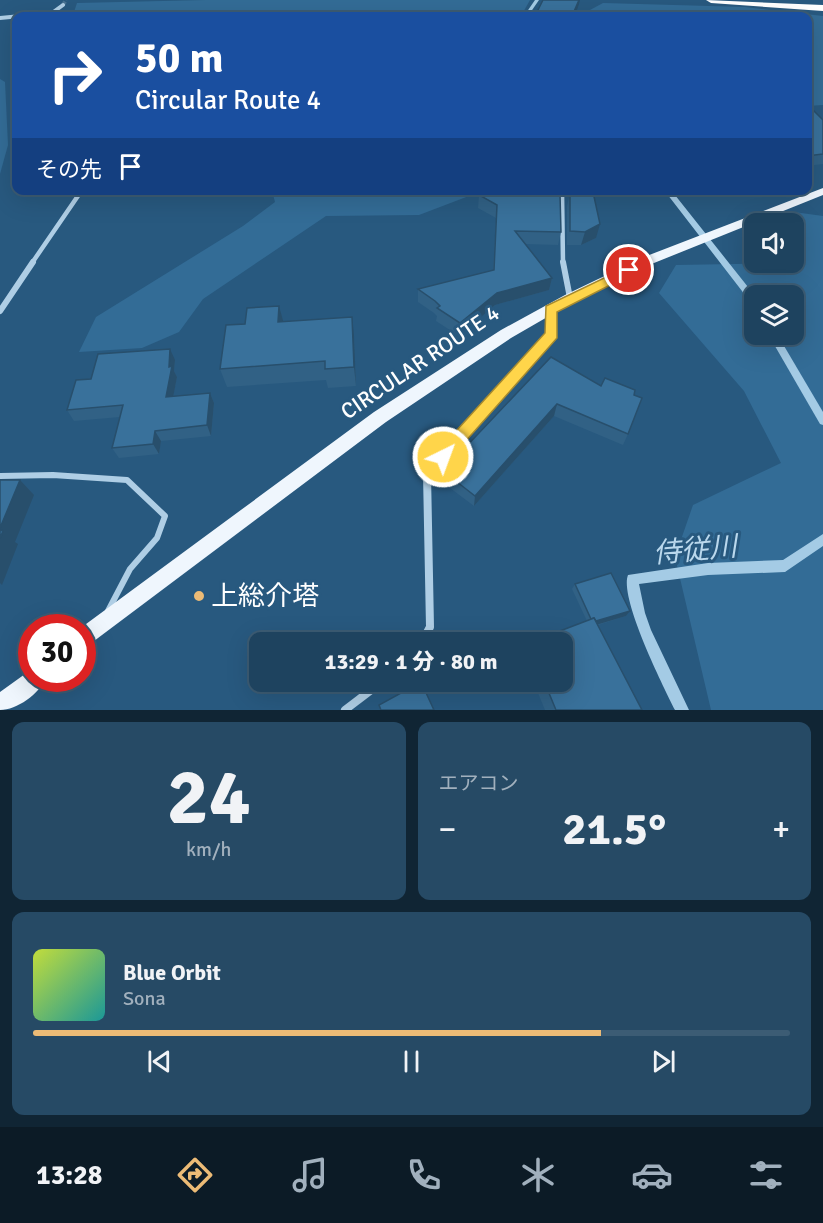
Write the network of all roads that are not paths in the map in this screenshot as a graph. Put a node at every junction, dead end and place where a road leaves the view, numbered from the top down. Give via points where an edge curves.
1 (711, 0) edge
2 (63, 5) dead end
3 (823, 8) edge
4 (53, 12) edge
5 (823, 191) edge
6 (79, 195) edge
7 (562, 195) edge
8 (570, 298) junction
9 (551, 310) junction
10 (0, 311) edge
11 (0, 476) edge
12 (100, 626) junction
13 (96, 629) edge
14 (427, 632) edge
15 (18, 692) edge
16 (368, 692) edge
17 (0, 706) edge
18 (345, 710) edge

1 - 3 highway
2 - 4 street
5 - 8 main road, CIRCULAR ROUTE 4 via 649,260
6 - 10 street
7 - 8 street via 563,269
8 - 9 main road, CIRCULAR ROUTE 4
9 - 12 main road, CIRCULAR ROUTE 4 via 506,334 380,417
9 - 14 street via 552,335 427,474
11 - 12 lane via 127,480 165,516 157,538 130,569
12 - 13 main road, CIRCULAR ROUTE 4
15 - 17 main road
16 - 18 street

